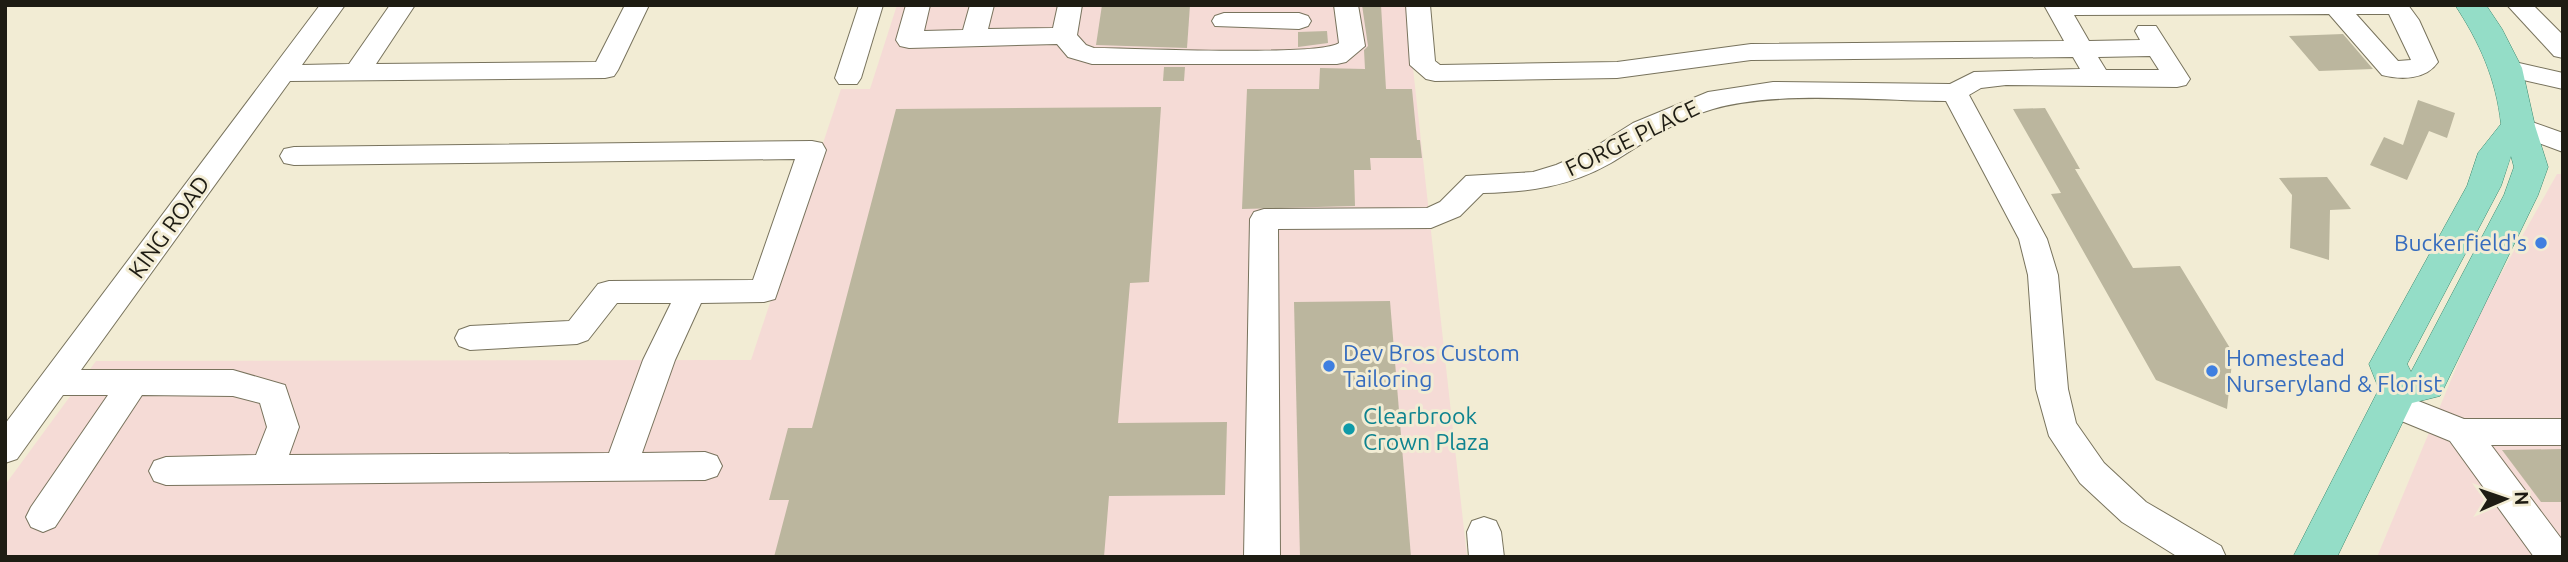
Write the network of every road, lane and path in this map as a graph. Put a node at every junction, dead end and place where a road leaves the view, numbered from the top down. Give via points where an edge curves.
1 (333, 5) edge
2 (403, 5) edge
3 (637, 5) edge
4 (871, 5) edge
5 (918, 5) edge
6 (982, 5) edge
7 (1070, 5) edge
8 (1346, 5) edge
9 (1418, 5) edge
10 (2470, 5) edge
11 (2519, 5) edge
12 (2396, 6) edge
13 (2056, 7) edge
14 (2131, 8) junction
15 (2337, 8) junction
16 (1224, 13) edge
17 (1299, 21) dead end
18 (1064, 36) junction
19 (974, 37) junction
20 (2158, 48) junction
21 (2081, 49) junction
22 (2563, 50) edge
23 (1881, 51) junction
24 (1223, 58) junction
25 (1669, 65) junction
26 (2506, 68) junction
27 (358, 72) junction
28 (283, 73) junction
29 (848, 78) dead end
30 (2098, 78) junction
31 (2563, 81) edge
32 (1898, 92) junction
33 (1955, 93) junction
34 (1708, 101) junction
35 (2518, 126) junction
36 (2563, 143) edge
37 (294, 156) dead end
38 (2484, 186) junction
39 (2474, 290) junction
40 (691, 293) junction
41 (470, 338) dead end
42 (54, 382) junction
43 (133, 383) junction
44 (2396, 396) junction
45 (2462, 432) junction
46 (2563, 432) edge
47 (5, 449) edge
48 (705, 466) dead end
49 (620, 467) junction
50 (267, 469) junction
51 (166, 471) dead end
52 (43, 517) dead end
53 (1262, 557) edge
54 (2209, 557) edge
55 (2315, 557) edge
56 (2554, 557) edge

1 - 28 street, KING ROAD
2 - 27 street
3 - 27 street via 605,70
4 - 29 street
5 - 19 street via 909,40
6 - 19 street
7 - 18 street
8 - 24 street via 1352,46 1337,56
9 - 25 street via 1423,65 1435,73
10 - 26 main road
11 - 22 street
12 - 15 street
12 - 15 street via 2425,62 2419,68 2391,69
13 - 14 street
13 - 21 street
14 - 15 street
14 - 20 street
16 - 17 street
16 - 24 street
18 - 19 street
18 - 24 street via 1077,51 1092,56
20 - 21 street
20 - 30 street via 2177,79
21 - 23 street
21 - 30 street
23 - 25 street via 1751,52
23 - 32 street
25 - 34 street
26 - 31 street
26 - 35 main road
27 - 28 street
28 - 42 street, KING ROAD
30 - 33 street via 1975,80
32 - 33 street, FORGE PLACE
32 - 34 street, FORGE PLACE via 1773,91
33 - 54 street via 2033,239 2043,275 2052,389 2062,427 2092,473 2134,512
34 - 53 street, FORGE PLACE via 1642,129 1600,157 1566,172 1533,182 1476,183 1450,209 1431,218 1264,219
35 - 36 street
35 - 38 main road via 2495,153
35 - 39 main road via 2531,167
37 - 40 street via 812,150 764,290
38 - 39 main road via 2478,239 2457,279
38 - 44 main road via 2388,364
39 - 44 main road via 2426,385
40 - 41 street via 609,292 578,332
40 - 49 street via 659,360
42 - 43 street
42 - 47 street, KING ROAD
43 - 50 street via 233,383 274,394 283,427
43 - 52 street
44 - 45 street
44 - 55 main road
45 - 46 street
45 - 56 street
48 - 49 street
49 - 50 street
50 - 51 street

